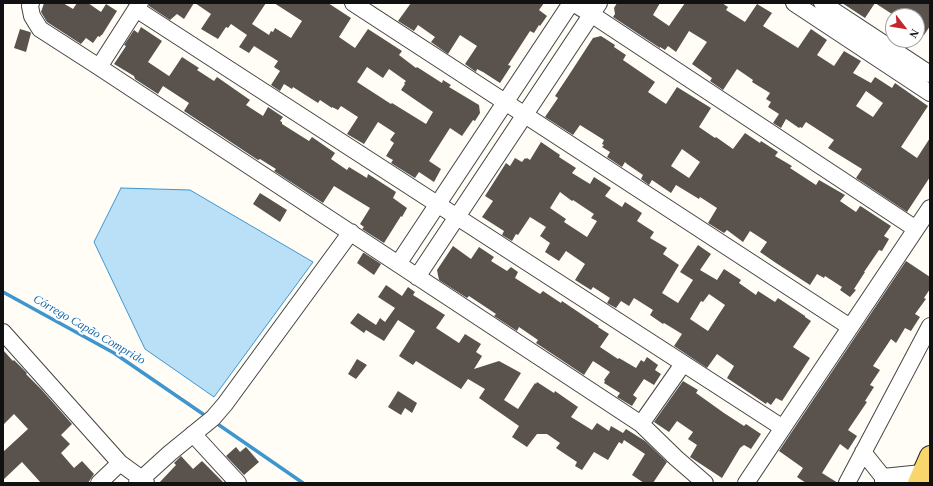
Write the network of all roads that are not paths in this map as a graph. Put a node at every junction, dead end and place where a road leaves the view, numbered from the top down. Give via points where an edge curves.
1 (31, 3) edge
2 (352, 3) edge
3 (572, 3) edge
4 (794, 3) edge
5 (822, 3) edge
6 (138, 6) edge
7 (595, 8) edge
8 (99, 67) junction
9 (930, 74) edge
10 (930, 93) edge
11 (506, 102) junction
12 (525, 114) junction
13 (437, 205) junction
14 (930, 208) edge
15 (456, 218) junction
16 (916, 229) junction
17 (351, 232) junction
18 (398, 264) junction
19 (417, 277) junction
20 (930, 326) edge
21 (850, 327) junction
22 (3, 332) edge
23 (683, 364) junction
24 (641, 424) junction
25 (783, 428) junction
26 (193, 434) junction
27 (863, 452) junction
28 (120, 463) junction
29 (923, 470) edge
30 (883, 480) edge
31 (142, 482) edge
32 (99, 483) edge
33 (238, 483) edge
34 (705, 483) edge
35 (746, 483) edge
36 (847, 483) edge

1 - 8 street via 32,16 40,29
2 - 11 street
3 - 7 street
3 - 11 street
4 - 10 street
5 - 9 street
6 - 8 street
6 - 13 street
7 - 12 street
7 - 16 street
8 - 17 street
11 - 12 street
11 - 13 street
12 - 15 street
12 - 21 street
13 - 15 street
13 - 18 street
14 - 16 street
15 - 19 street
15 - 23 street
16 - 21 street
17 - 18 street
17 - 26 street via 225,404 213,418
18 - 19 street
19 - 24 street
20 - 27 street
21 - 25 street
22 - 28 street
23 - 24 street
23 - 25 street
24 - 34 street
25 - 35 street
26 - 31 street
26 - 33 street
27 - 30 street
27 - 36 street
28 - 31 street
28 - 32 street
29 - 30 street

